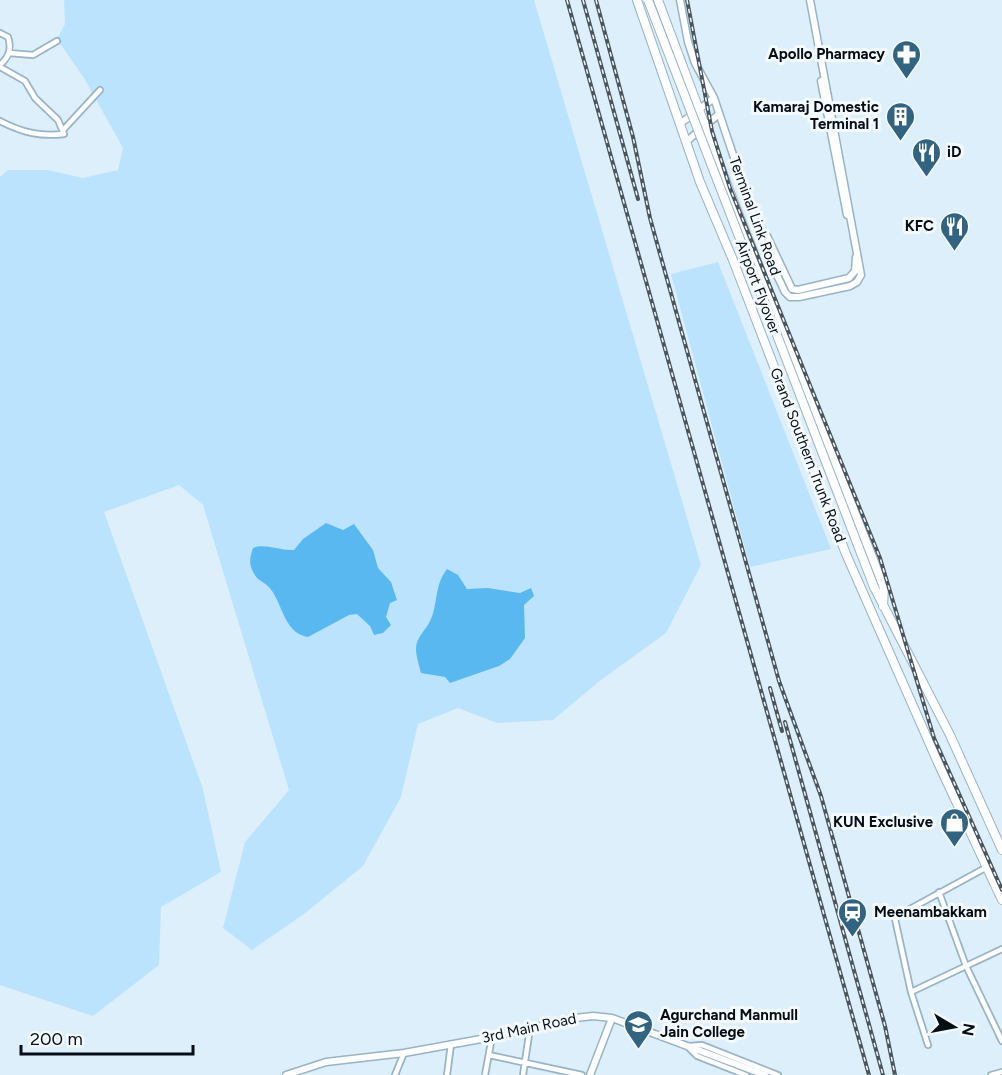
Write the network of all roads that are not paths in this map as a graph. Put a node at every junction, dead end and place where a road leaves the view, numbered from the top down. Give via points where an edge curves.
1 (637, 0) edge
2 (648, 0) edge
3 (658, 0) edge
4 (680, 0) edge
5 (808, 0) edge
6 (0, 33) edge
7 (57, 41) dead end
8 (9, 53) junction
9 (0, 66) edge
10 (100, 90) dead end
11 (714, 98) junction
12 (698, 109) junction
13 (719, 114) junction
14 (0, 122) edge
15 (681, 123) junction
16 (704, 126) junction
17 (64, 129) junction
18 (687, 141) junction
19 (757, 224) junction
20 (883, 606) junction
21 (1002, 850) edge
22 (987, 867) junction
23 (939, 891) junction
24 (1002, 900) edge
25 (1002, 949) edge
26 (966, 966) junction
27 (911, 992) junction
28 (612, 1018) junction
29 (530, 1028) junction
30 (492, 1037) junction
31 (1002, 1041) edge
32 (451, 1044) junction
33 (928, 1045) dead end
34 (687, 1046) junction
35 (404, 1053) junction
36 (489, 1055) junction
37 (525, 1061) junction
38 (1002, 1072) edge
39 (561, 1073) edge
40 (286, 1075) edge
41 (395, 1075) edge
42 (447, 1075) edge
43 (485, 1075) edge
44 (523, 1075) edge
45 (582, 1075) edge
46 (590, 1075) edge
47 (746, 1075) edge
48 (765, 1075) edge
49 (778, 1075) edge
50 (991, 1075) edge

1 - 15 main road, Grand Southern Trunk Road
2 - 20 main road, Airport Flyover, bridge
3 - 12 main road
4 - 11 street, Terminal Link Road via 695,63
5 - 19 street, Terminal Link Road via 855,271 849,278 792,289 767,236
5 - 19 street, Terminal Link Road via 861,275 850,286 790,297 765,250
6 - 8 street via 8,37
7 - 8 street via 33,55
8 - 9 street
9 - 17 street via 25,81
10 - 17 street
11 - 12 street
11 - 13 street, Terminal Link Road
12 - 15 street
12 - 16 main road
13 - 16 street
13 - 19 street, Terminal Link Road
14 - 17 street via 51,136 64,134
15 - 18 main road, Grand Southern Trunk Road
16 - 18 street
16 - 20 main road via 884,588
18 - 22 main road, Grand Southern Trunk Road via 846,554
20 - 21 main road via 950,735
22 - 23 street
22 - 24 main road, Grand Southern Trunk Road
23 - 26 street
23 - 27 street via 895,920
25 - 26 street
26 - 27 street
26 - 31 street
27 - 33 street
28 - 29 street, 3rd Main Road via 575,1018
28 - 34 street, 3rd Main Road
28 - 46 street
29 - 30 street, 3rd Main Road
29 - 37 street
30 - 32 street, 3rd Main Road
30 - 36 street
32 - 35 street, 3rd Main Road
32 - 42 street
34 - 47 street via 698,1056
34 - 48 street, 3rd Main Road
34 - 49 street via 702,1046
35 - 40 street, 3rd Main Road via 326,1062
35 - 41 street
36 - 37 street
36 - 43 street
37 - 39 street
37 - 44 street
38 - 50 street
39 - 45 street

